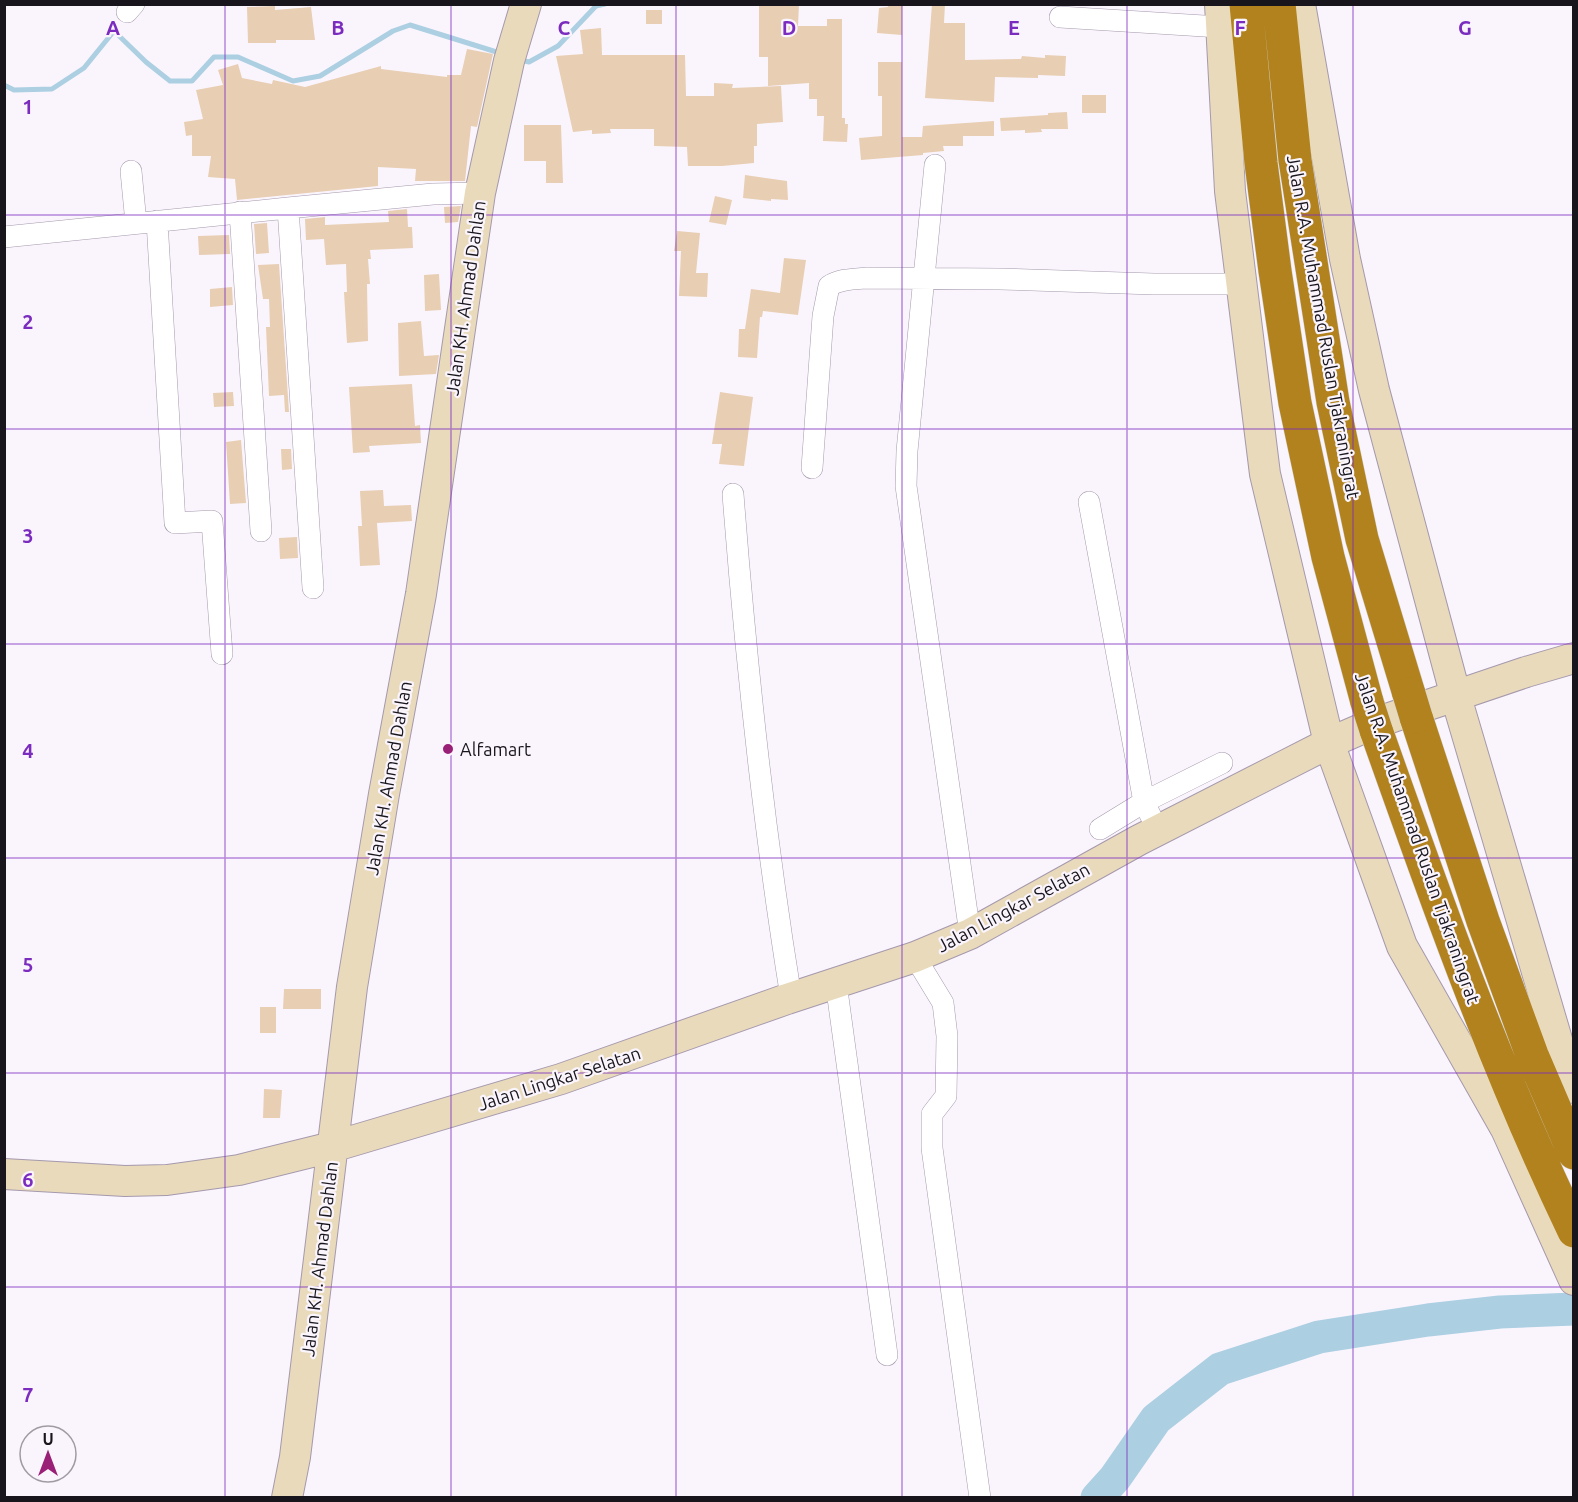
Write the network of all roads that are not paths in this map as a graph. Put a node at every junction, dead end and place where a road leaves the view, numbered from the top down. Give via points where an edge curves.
1 (526, 4) edge
2 (1246, 4) edge
3 (1279, 4) edge
4 (1300, 4) edge
5 (1220, 16) edge
6 (1060, 17) dead end
7 (935, 165) dead end
8 (131, 171) dead end
9 (480, 193) junction
10 (288, 208) junction
11 (240, 212) junction
12 (157, 221) junction
13 (136, 223) junction
14 (4, 237) edge
15 (925, 279) junction
16 (1240, 284) junction
17 (812, 468) dead end
18 (733, 494) dead end
19 (1089, 502) dead end
20 (261, 531) dead end
21 (313, 588) dead end
22 (222, 654) dead end
23 (1574, 658) edge
24 (1456, 697) junction
25 (1329, 742) junction
26 (1222, 763) dead end
27 (1144, 802) junction
28 (1100, 829) dead end
29 (1158, 831) junction
30 (970, 934) junction
31 (915, 957) junction
32 (836, 983) junction
33 (791, 997) junction
34 (1574, 1088) edge
35 (332, 1153) junction
36 (1574, 1153) edge
37 (4, 1174) edge
38 (1574, 1231) edge
39 (1574, 1280) edge
40 (887, 1355) dead end
41 (287, 1497) edge
42 (980, 1497) edge

1 - 9 street, Jalan KH. Ahmad Dahlan
2 - 38 highway, Jalan R.A. Muhammad Ruslan Tjakraningrat via 1275,271 1295,403 1328,557 1372,716 1448,932 1501,1068
3 - 36 highway, Jalan R.A. Muhammad Ruslan Tjakraningrat via 1295,160 1333,402 1362,539 1483,921 1532,1055
4 - 24 street, Jalan R.A. Muhammad Ruslan Tjakraningrat via 1349,281
5 - 6 street
5 - 16 street, Jalan R.A. Muhammad Ruslan Tjakraningrat via 1230,191
7 - 15 street
8 - 13 street
9 - 10 street
9 - 35 street, Jalan KH. Ahmad Dahlan via 421,594 352,987
10 - 11 street
10 - 21 street
11 - 12 street
11 - 20 street
12 - 13 street
12 - 22 street via 175,523 212,521
13 - 14 street
15 - 16 street
15 - 17 street via 846,280 829,286 823,316
15 - 30 street via 906,486
16 - 25 street, Jalan R.A. Muhammad Ruslan Tjakraningrat via 1265,474
18 - 33 street via 774,893
19 - 27 street
23 - 24 street, Jalan Lingkar Selatan
24 - 25 street, Jalan Lingkar Selatan
24 - 34 street, Jalan R.A. Muhammad Ruslan Tjakraningrat
25 - 29 street, Jalan Lingkar Selatan
25 - 39 street, Jalan R.A. Muhammad Ruslan Tjakraningrat via 1402,946 1506,1129
26 - 27 street
27 - 28 street
27 - 29 street
29 - 30 street, Jalan Lingkar Selatan
30 - 31 street, Jalan Lingkar Selatan
31 - 32 street, Jalan Lingkar Selatan
31 - 42 street via 943,1003 947,1036 945,1096 932,1114 932,1148
32 - 33 street, Jalan Lingkar Selatan
32 - 40 street
33 - 35 street, Jalan Lingkar Selatan via 561,1079
35 - 37 street, Jalan Lingkar Selatan via 167,1180 79,1180
35 - 41 street, Jalan KH. Ahmad Dahlan

